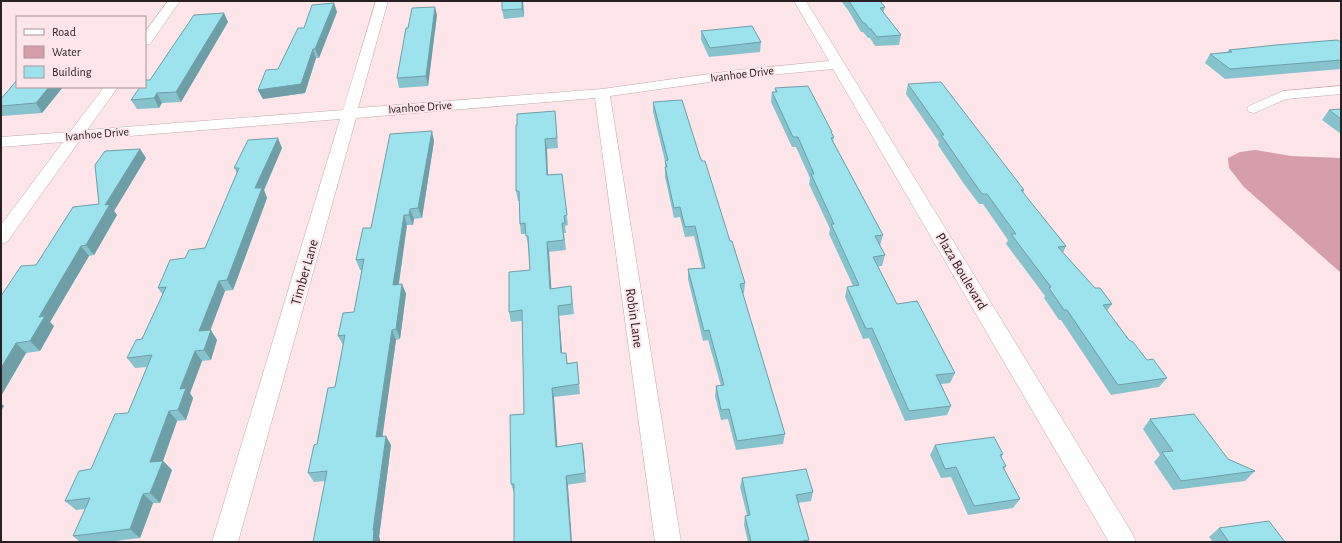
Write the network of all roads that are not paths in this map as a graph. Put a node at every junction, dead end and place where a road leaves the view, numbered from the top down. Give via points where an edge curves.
1 (174, 1) edge
2 (382, 1) edge
3 (800, 1) edge
4 (146, 40) edge
5 (838, 64) junction
6 (110, 88) edge
7 (1341, 90) edge
8 (602, 93) junction
9 (1254, 109) dead end
10 (351, 113) junction
11 (76, 136) junction
12 (1, 142) edge
13 (1, 238) edge
14 (225, 542) edge
15 (668, 542) edge
16 (1123, 542) edge

1 - 4 street
2 - 10 street, Timber Lane
3 - 5 street, Plaza Boulevard
5 - 8 street, Ivanhoe Drive via 738,74
5 - 16 street, Plaza Boulevard
6 - 11 street
7 - 9 street via 1283,95
8 - 10 street, Ivanhoe Drive
8 - 15 street, Robin Lane
10 - 11 street, Ivanhoe Drive
10 - 14 street, Timber Lane
11 - 12 street, Ivanhoe Drive
11 - 13 street

